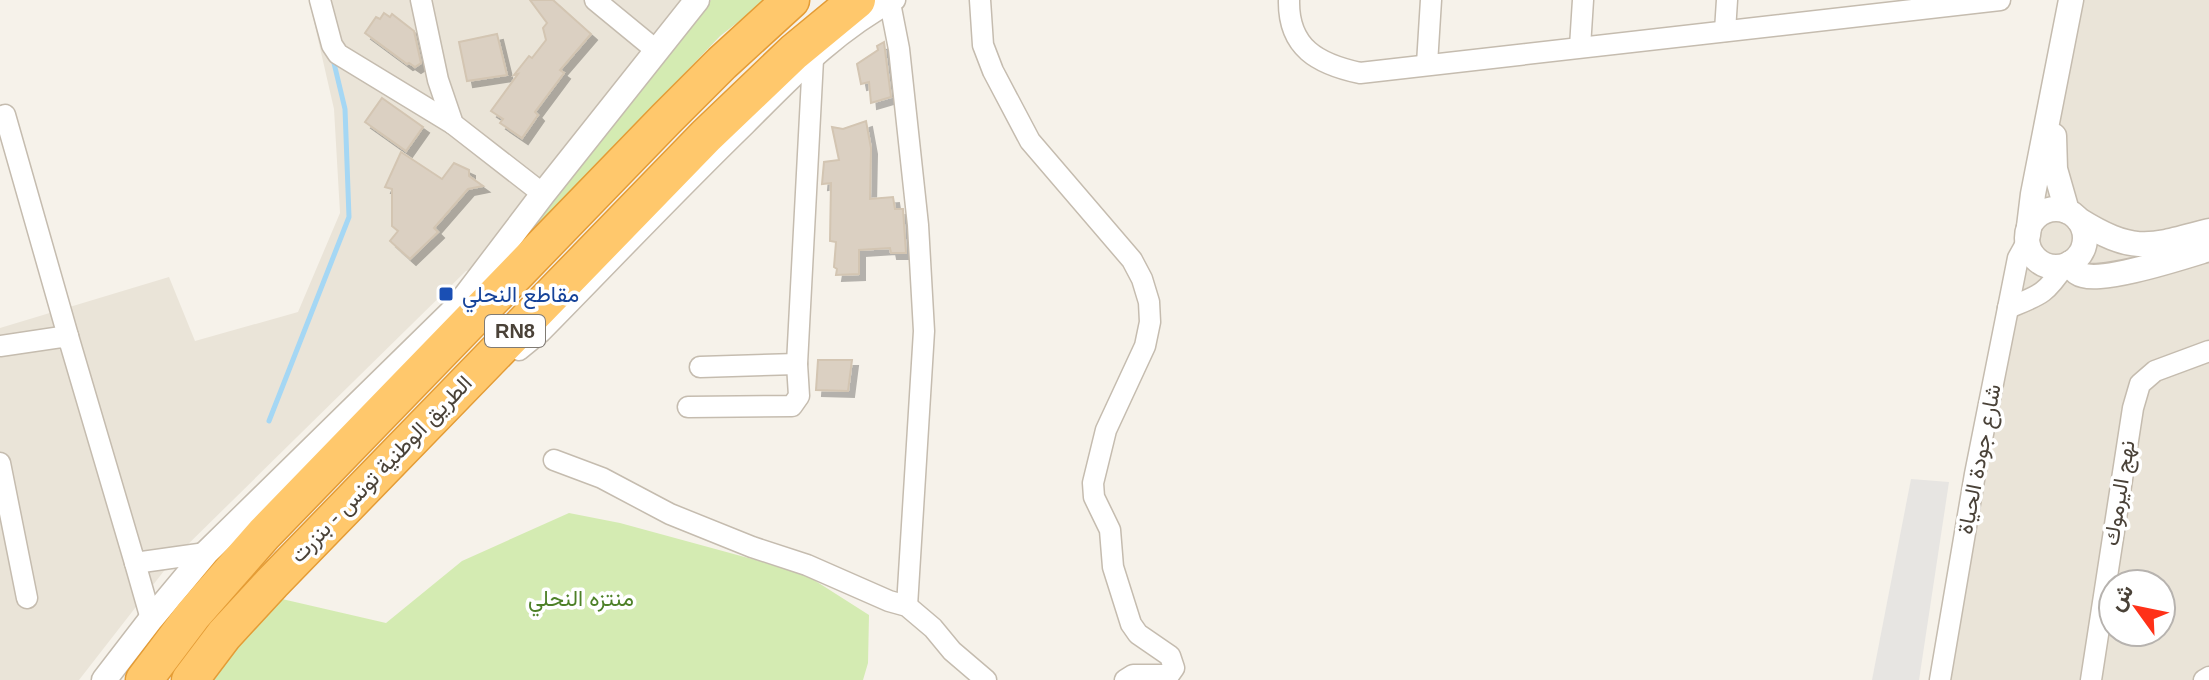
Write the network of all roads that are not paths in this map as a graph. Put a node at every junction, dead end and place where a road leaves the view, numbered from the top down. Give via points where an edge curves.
1 (320, 0) edge
2 (421, 0) edge
3 (595, 0) edge
4 (697, 0) edge
5 (791, 0) edge
6 (980, 0) edge
7 (1289, 0) edge
8 (1431, 0) edge
9 (1583, 0) edge
10 (1727, 0) edge
11 (2000, 0) edge
12 (881, 1) edge
13 (2070, 3) edge
14 (1875, 7) edge
15 (1725, 31) junction
16 (1580, 47) junction
17 (657, 51) junction
18 (813, 59) junction
19 (1427, 64) junction
20 (5, 115) dead end
21 (453, 124) junction
22 (543, 194) junction
23 (2073, 215) junction
24 (2209, 231) edge
25 (2028, 238) junction
26 (2209, 249) edge
27 (2067, 264) junction
28 (2008, 308) junction
29 (68, 336) junction
30 (0, 346) edge
31 (2209, 351) edge
32 (492, 355) junction
33 (797, 364) junction
34 (700, 367) dead end
35 (688, 407) dead end
36 (554, 460) dead end
37 (0, 463) edge
38 (206, 553) junction
39 (135, 563) junction
40 (27, 598) dead end
41 (907, 606) junction
42 (151, 619) junction
43 (2209, 677) edge
44 (104, 680) edge
45 (144, 680) edge
46 (190, 680) edge
47 (986, 680) edge
48 (1125, 680) edge
49 (1940, 680) edge
50 (2091, 680) edge
51 (2204, 680) edge

1 - 21 street via 338,54
2 - 21 street
3 - 17 street
4 - 17 street
5 - 45 highway, الطريق الوطنية تونس - بنزرت / RN8 via 666,119 264,534
6 - 48 street via 983,45 1023,130 1132,260 1149,302 1145,346 1106,430 1093,483 1110,530 1113,567 1131,624 1170,656 1174,668 1169,675 1133,675
7 - 19 street via 1294,34 1332,67 1360,73
8 - 19 street
9 - 16 street
10 - 15 street
11 - 14 street
12 - 18 street
12 - 32 highway, الطريق الوطنية تونس - بنزرت / RN8 via 794,52
12 - 41 street via 899,49 924,331
13 - 23 street, شارع جودة الحياة via 2053,150
13 - 25 street, شارع جودة الحياة
14 - 15 street
15 - 16 street
16 - 19 street
17 - 22 street
18 - 32 street via 541,332 517,352
18 - 33 street
20 - 29 street
21 - 22 street
22 - 38 street via 458,306
23 - 24 street via 2129,244
23 - 25 street via 2041,213
23 - 27 street via 2084,229 2083,248
25 - 27 street via 2030,250 2045,264
25 - 28 street, شارع جودة الحياة via 2018,258
26 - 27 street via 2094,277
27 - 28 street via 2051,287
28 - 49 street, شارع جودة الحياة
29 - 30 street
29 - 39 street
31 - 50 street, نهج اليرموك via 2155,371 2140,384
32 - 46 highway, الطريق الوطنية تونس - بنزرت / RN8 via 272,583
33 - 34 street
33 - 35 street via 800,392 792,406
36 - 41 street via 670,514
37 - 40 street
38 - 39 street
38 - 42 street
39 - 42 street
41 - 47 street
42 - 44 street
43 - 51 street

